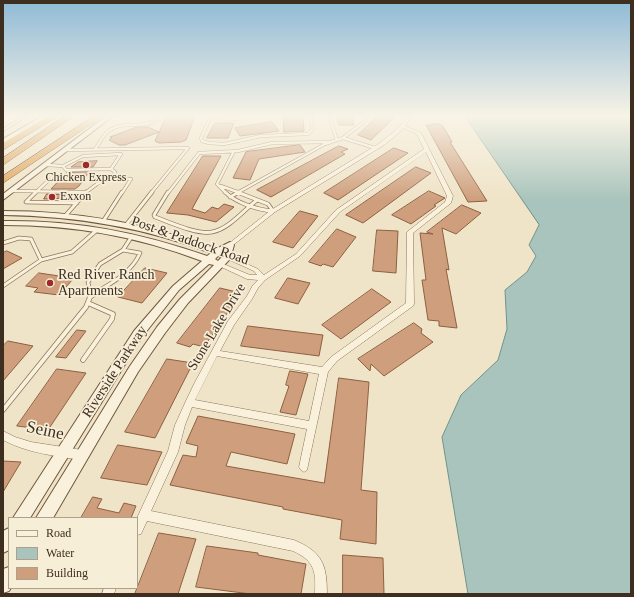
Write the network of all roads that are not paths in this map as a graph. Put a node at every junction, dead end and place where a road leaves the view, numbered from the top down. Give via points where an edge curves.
1 (30, 144) edge
2 (46, 144) edge
3 (58, 144) edge
4 (73, 144) edge
5 (99, 144) edge
6 (268, 144) edge
7 (328, 144) edge
8 (362, 144) edge
9 (382, 144) edge
10 (424, 144) edge
11 (375, 148) junction
12 (427, 149) junction
13 (65, 150) junction
14 (95, 150) junction
15 (234, 151) junction
16 (3, 162) edge
17 (46, 165) junction
18 (63, 166) junction
19 (111, 169) junction
20 (3, 174) edge
21 (112, 177) junction
22 (3, 180) edge
23 (49, 180) dead end
24 (218, 185) junction
25 (12, 191) junction
26 (38, 191) junction
27 (86, 192) junction
28 (238, 192) junction
29 (230, 197) junction
30 (3, 198) edge
31 (257, 200) junction
32 (77, 202) junction
33 (251, 205) junction
34 (273, 211) junction
35 (3, 213) edge
36 (66, 215) junction
37 (104, 220) junction
38 (3, 223) edge
39 (126, 225) junction
40 (100, 228) junction
41 (132, 235) junction
42 (3, 243) edge
43 (230, 245) joint
44 (123, 250) junction
45 (218, 258) junction
46 (41, 260) junction
47 (263, 278) junction
48 (3, 286) edge
49 (90, 297) junction
50 (88, 303) junction
51 (215, 353) junction
52 (83, 360) dead end
53 (324, 371) junction
54 (189, 403) junction
55 (3, 410) edge
56 (312, 426) junction
57 (3, 435) edge
58 (63, 452) junction
59 (82, 455) junction
60 (304, 467) dead end
61 (144, 515) junction
62 (22, 517) edge
63 (45, 517) edge
64 (138, 528) edge
65 (321, 594) edge

1 - 16 highway
2 - 20 highway
3 - 22 highway
4 - 13 street
5 - 14 lane
6 - 15 lane
7 - 28 lane
8 - 11 lane
9 - 11 street, Riverside Parkway
10 - 12 street
11 - 34 street, Riverside Parkway
12 - 47 street, Stone Lake Drive via 338,211 298,255
12 - 53 street via 450,196 448,203 410,232 410,304 334,359
13 - 14 lane
13 - 17 street
14 - 39 lane via 188,148
15 - 24 lane via 217,181
15 - 33 lane via 199,153 154,215 211,233
17 - 18 lane
17 - 25 street
18 - 19 lane via 66,170
18 - 19 lane via 73,158 91,154 121,154
19 - 21 lane via 115,172
21 - 27 lane via 100,181
21 - 37 lane via 131,179
23 - 26 lane
24 - 28 lane
24 - 29 lane
25 - 26 lane
25 - 30 street
26 - 27 lane
26 - 32 lane via 26,202
27 - 32 lane
28 - 29 lane
28 - 31 lane
29 - 33 lane
31 - 33 lane
31 - 34 lane via 268,204
32 - 36 lane
33 - 34 lane
34 - 43 street, Riverside Parkway
35 - 36 street, Post & Paddock Road
36 - 37 street, Post & Paddock Road
37 - 39 street, Post & Paddock Road
37 - 40 street
38 - 40 street, Post & Paddock Road via 59,223
39 - 45 street, Post & Paddock Road
40 - 41 street, Post & Paddock Road
40 - 46 lane via 72,252
41 - 44 lane
41 - 45 street, Post & Paddock Road
42 - 46 lane via 13,239 29,238 33,241
43 - 45 street, Riverside Parkway
44 - 49 lane via 100,264 92,275 88,282
44 - 49 lane via 140,254 139,258
45 - 47 street, Post & Paddock Road via 249,277
45 - 47 street, Post & Paddock Road via 256,270
45 - 58 street, Riverside Parkway via 176,288 138,334
45 - 59 street, Riverside Parkway via 161,330 134,369
46 - 48 lane
47 - 51 street, Stone Lake Drive via 231,323
49 - 50 lane
50 - 52 lane via 109,311 112,318
50 - 55 lane
51 - 53 street
51 - 54 street, Stone Lake Drive
53 - 56 street
54 - 56 street
54 - 61 street, Stone Lake Drive via 173,452
56 - 60 street
57 - 58 street, Seine via 35,447
58 - 59 street, Seine
58 - 62 street, Riverside Parkway
59 - 63 street, Riverside Parkway
61 - 64 street, Stone Lake Drive
61 - 65 street via 294,546 307,551 318,563 322,575

